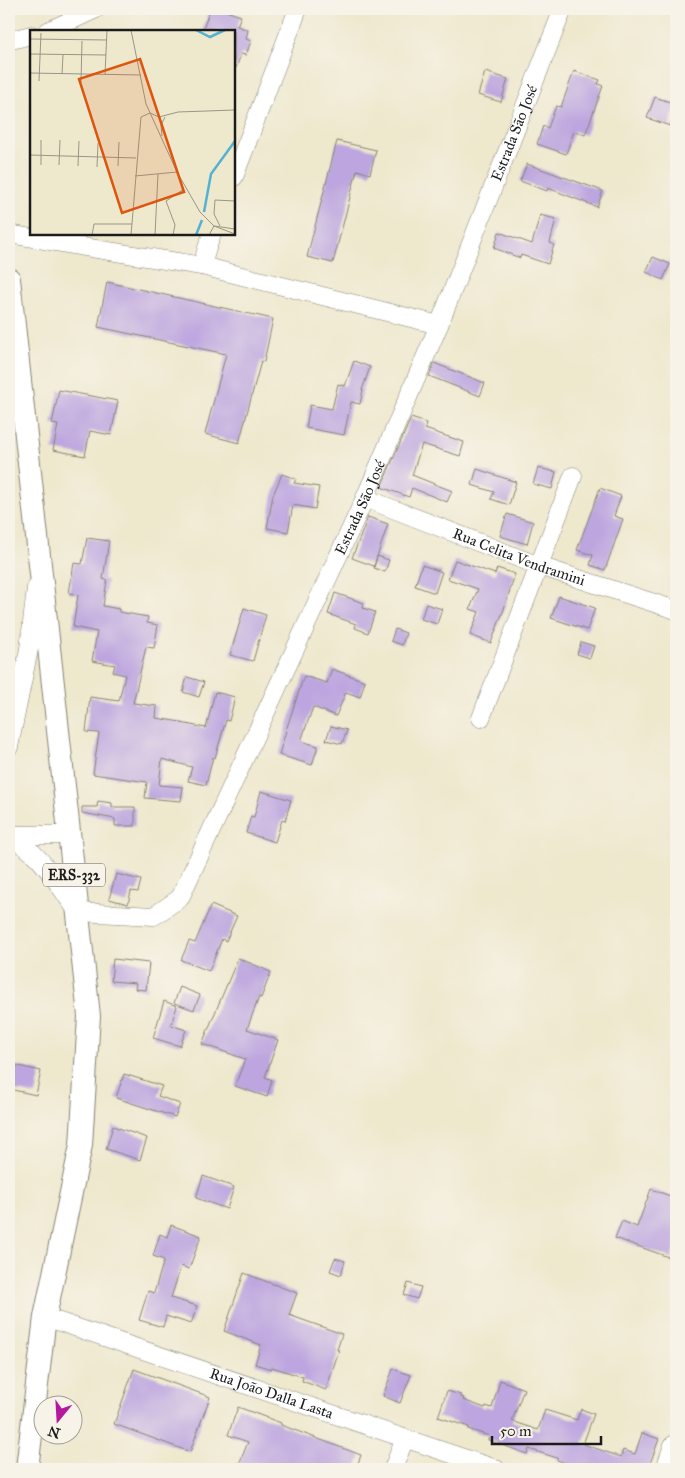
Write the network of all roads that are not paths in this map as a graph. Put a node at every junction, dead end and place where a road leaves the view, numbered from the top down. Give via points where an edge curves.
1 (96, 9) edge
2 (298, 9) edge
3 (563, 9) edge
4 (50, 30) edge
5 (30, 35) edge
6 (9, 37) edge
7 (235, 174) edge
8 (9, 234) edge
9 (212, 235) edge
10 (202, 266) junction
11 (9, 279) edge
12 (438, 325) junction
13 (573, 476) dead end
14 (365, 498) junction
15 (39, 562) junction
16 (539, 566) junction
17 (676, 610) edge
18 (481, 718) dead end
19 (9, 747) edge
20 (68, 835) junction
21 (9, 836) edge
22 (78, 912) junction
23 (46, 1317) junction
24 (405, 1438) junction
25 (673, 1445) dead end
26 (27, 1469) edge
27 (393, 1469) edge
28 (496, 1469) edge
29 (665, 1469) edge

1 - 4 street
2 - 7 street
3 - 12 street, Estrada São José
5 - 6 street
8 - 10 street
9 - 10 street
10 - 12 street
11 - 15 main road, ERS-332
12 - 14 street, Estrada São José
13 - 16 street
14 - 16 street, Rua Celita Vendramini
14 - 22 street, Estrada São José via 180,898 154,916
15 - 19 street via 29,648
15 - 20 main road, ERS-332
16 - 17 street, Rua Celita Vendramini
16 - 18 street
20 - 21 street
20 - 22 main road, ERS-332
21 - 22 street via 30,849 45,864
22 - 23 main road, ERS-332 via 89,1016 81,1145
23 - 24 street, Rua João Dalla Lasta
23 - 26 main road, ERS-332
24 - 27 street
24 - 28 street, Rua João Dalla Lasta
25 - 29 street

